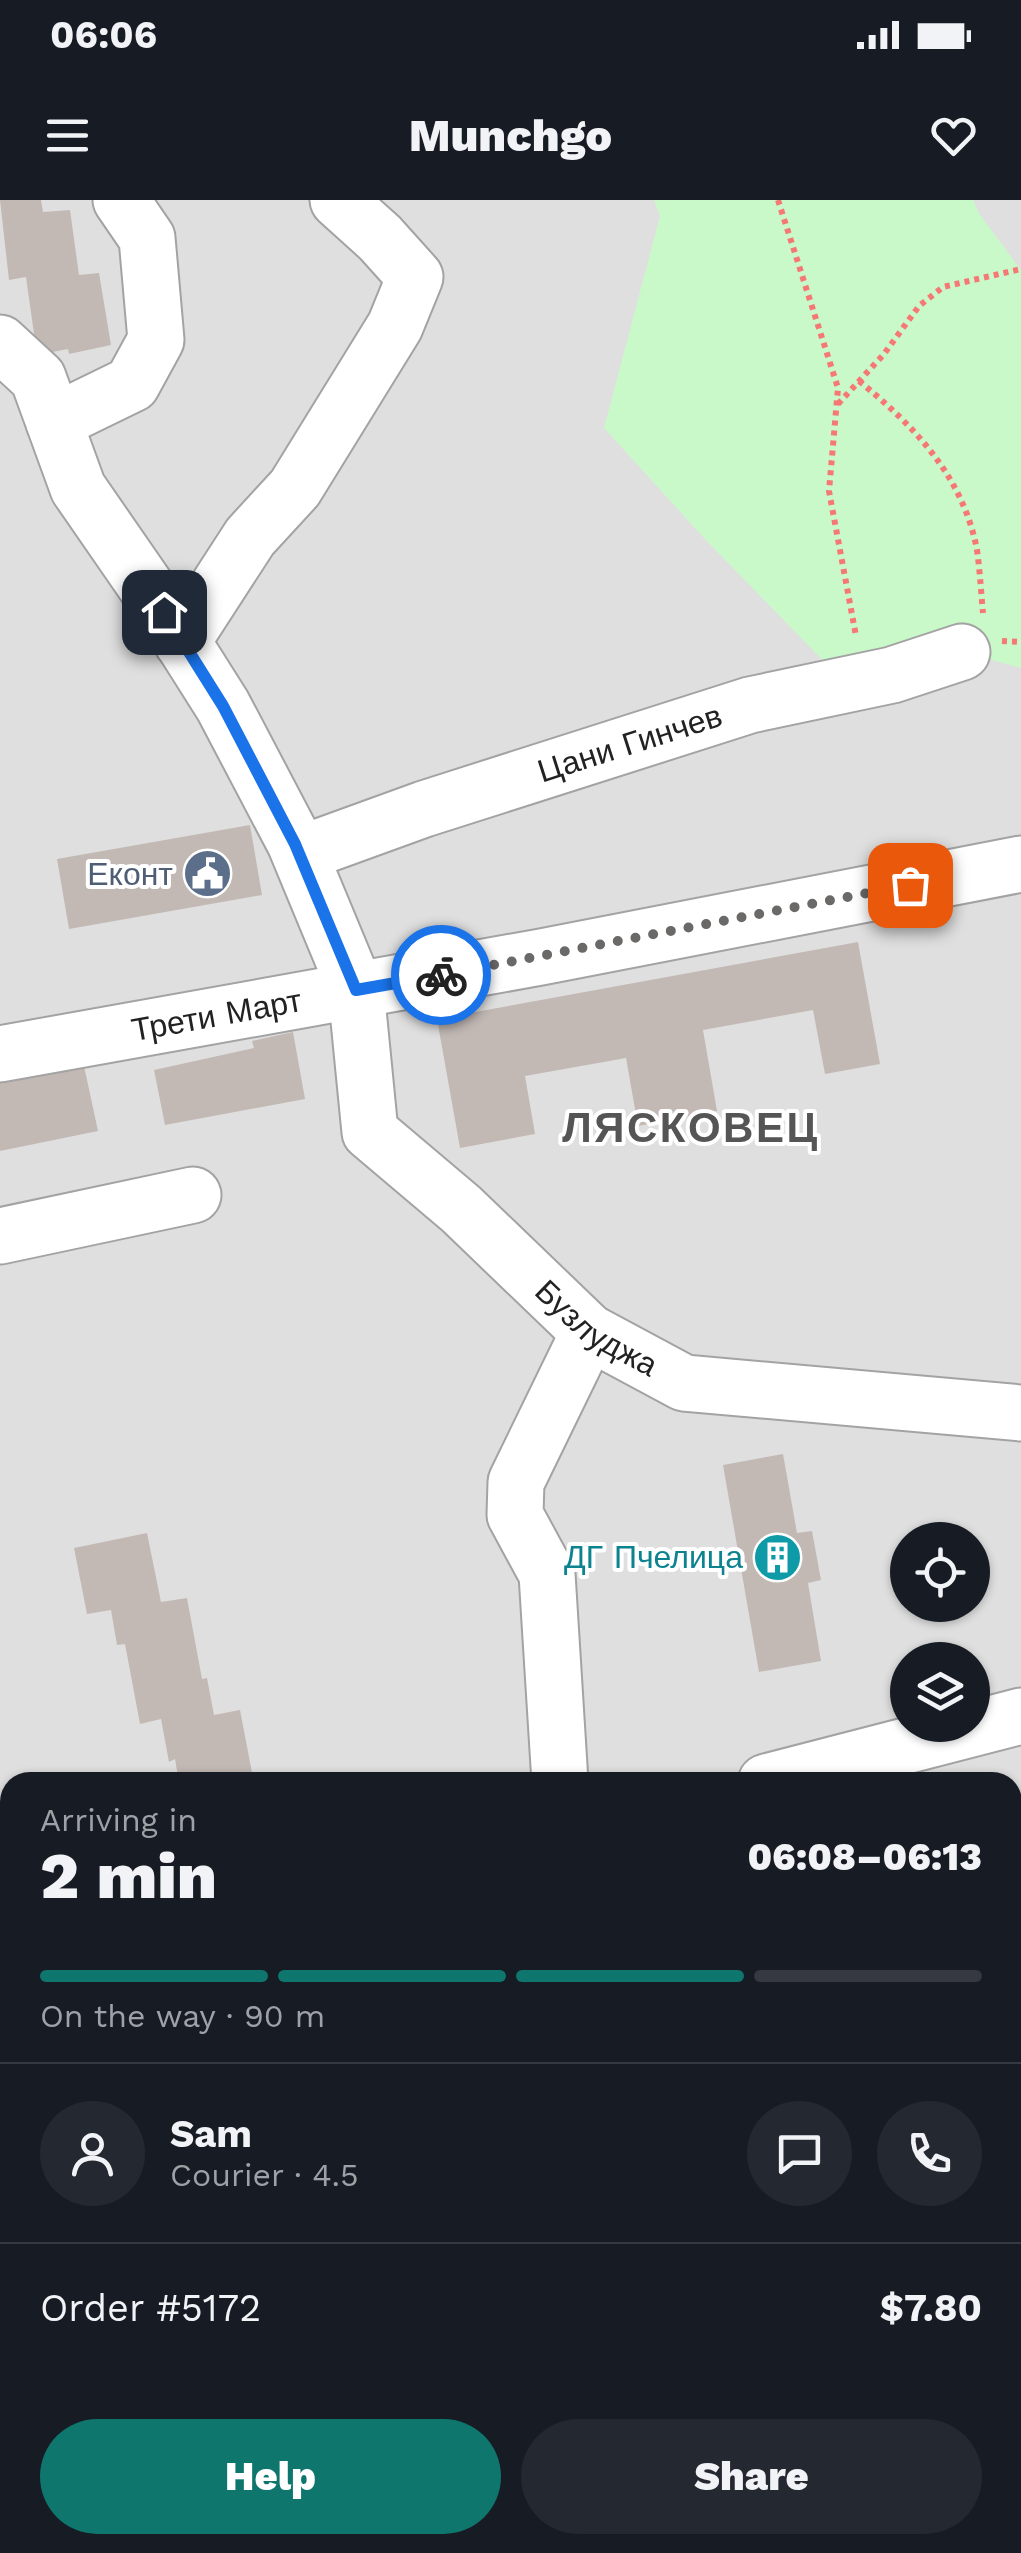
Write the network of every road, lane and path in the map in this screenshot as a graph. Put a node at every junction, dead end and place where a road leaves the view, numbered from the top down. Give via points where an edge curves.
1 (121, 200) edge
2 (338, 200) edge
3 (778, 200) edge
4 (1021, 269) edge
5 (0, 343) edge
6 (860, 380) junction
7 (838, 405) junction
8 (54, 422) junction
9 (973, 639) joint
10 (182, 642) junction
11 (848, 685) junction
12 (300, 854) junction
13 (1021, 864) edge
14 (356, 990) junction
15 (0, 1054) edge
16 (192, 1195) dead end
17 (0, 1236) edge
18 (590, 1332) junction
19 (1021, 1412) edge
20 (1021, 1716) edge
21 (559, 1772) edge
22 (805, 1772) edge

1 - 8 street via 147,238 156,340 132,384
2 - 10 street via 415,277 395,326 295,488 250,536
3 - 7 path
4 - 6 path via 943,287 919,306
5 - 8 street via 38,378
6 - 7 path
6 - 9 path via 936,454 959,499 976,548
7 - 11 path via 829,491 856,634
8 - 10 street via 78,488
9 - 11 street, Цани Гинчев via 892,675
10 - 12 street
11 - 12 street, Цани Гинчев via 750,705
12 - 14 street
13 - 14 street, Трети Март
14 - 15 street, Трети Март
14 - 18 street, Бузлуджа via 370,1132
16 - 17 street
18 - 19 street, Бузлуджа via 684,1384
18 - 21 street via 516,1482 515,1515 547,1574
20 - 22 street

